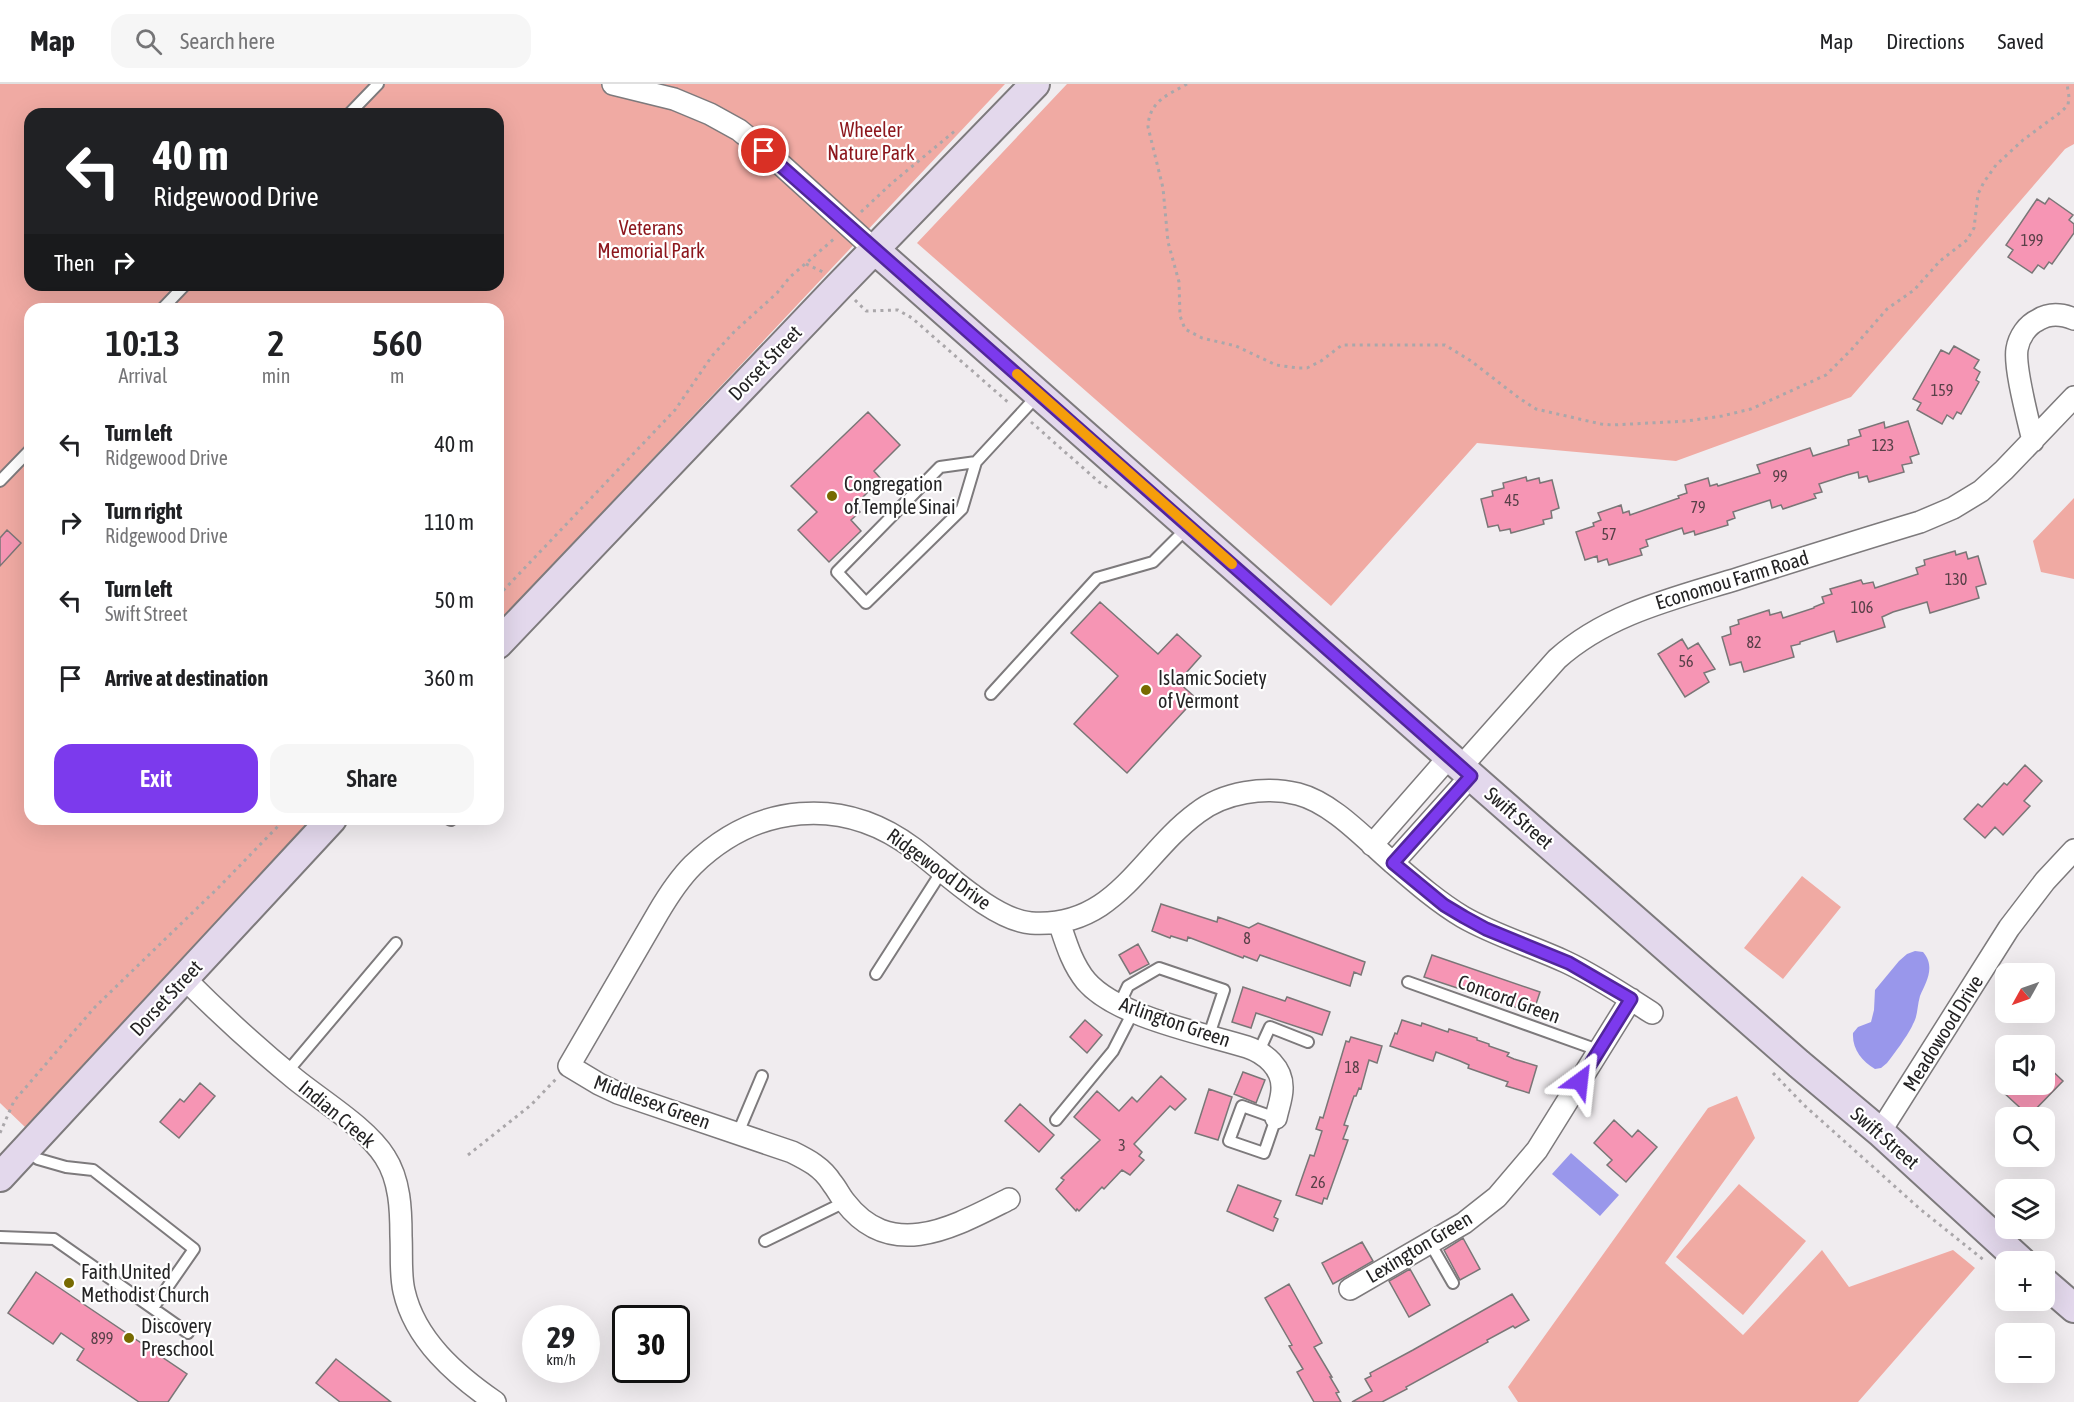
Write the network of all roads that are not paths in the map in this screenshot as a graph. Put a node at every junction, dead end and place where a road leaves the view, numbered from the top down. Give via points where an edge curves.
1 (378, 84) edge
2 (613, 84) edge
3 (1035, 84) edge
4 (355, 108) edge
5 (874, 249) junction
6 (179, 291) edge
7 (168, 303) edge
8 (2074, 319) edge
9 (1040, 394) junction
10 (2074, 397) edge
11 (2032, 441) junction
12 (24, 456) edge
13 (976, 462) junction
14 (0, 480) edge
15 (1190, 526) junction
16 (504, 638) edge
17 (991, 694) dead end
18 (1460, 766) junction
19 (326, 825) edge
20 (1372, 845) junction
21 (2074, 850) edge
22 (1393, 863) junction
23 (942, 871) junction
24 (1059, 922) junction
25 (396, 943) dead end
26 (876, 975) dead end
27 (184, 978) junction
28 (1408, 982) dead end
29 (1631, 999) junction
30 (1126, 1008) junction
31 (1652, 1013) dead end
32 (1209, 1035) junction
33 (1308, 1042) dead end
34 (1598, 1050) junction
35 (1259, 1051) junction
36 (568, 1066) joint
37 (287, 1072) junction
38 (762, 1076) dead end
39 (1276, 1118) junction
40 (1056, 1120) dead end
41 (1880, 1132) junction
42 (738, 1133) junction
43 (25, 1149) junction
44 (0, 1177) edge
45 (1009, 1199) dead end
46 (845, 1202) junction
47 (0, 1237) edge
48 (765, 1241) dead end
49 (1430, 1243) junction
50 (2010, 1251) edge
51 (1453, 1283) dead end
52 (1350, 1289) dead end
53 (2055, 1292) edge
54 (153, 1308) junction
55 (2074, 1308) edge
56 (188, 1333) dead end
57 (495, 1402) edge

1 - 4 lane
2 - 5 street, Swift Street via 674,99 739,130
3 - 5 street, Dorset Street
5 - 9 street, Swift Street
5 - 16 street, Dorset Street
6 - 7 lane
8 - 11 street via 2060,315 2038,320 2026,329 2019,343 2016,358
9 - 13 lane
9 - 15 street, Swift Street
10 - 11 street, Economou Farm Road
11 - 18 street, Economou Farm Road via 1981,491 1937,515 1636,610 1607,624 1557,659
12 - 14 lane
13 - 13 lane via 940,467 837,572 866,603 962,509
15 - 17 lane via 1153,562 1097,578
15 - 18 street, Swift Street
18 - 20 street
18 - 22 street
18 - 41 street, Swift Street
19 - 27 street, Dorset Street
20 - 22 street, Ridgewood Drive
20 - 24 street, Ridgewood Drive via 1333,811 1311,798 1248,792 1213,803 1197,813 1113,897 1081,916
21 - 41 street, Meadowood Drive via 2009,928
22 - 29 street, Ridgewood Drive via 1464,917 1569,963
23 - 24 street, Ridgewood Drive via 1011,918 1027,923
23 - 26 lane
23 - 36 street, Ridgewood Drive via 894,834 848,815 789,814 748,828 694,865 670,893
24 - 30 street, Arlington Green via 1086,981
25 - 37 lane
27 - 37 street, Indian Creek
27 - 43 street, Dorset Street
28 - 34 lane, Concord Green
29 - 31 street, Ridgewood Drive
29 - 34 street, Lexington Green
30 - 32 street, Arlington Green
30 - 32 lane via 1128,986 1159,968 1224,990
30 - 40 lane via 1113,1051
32 - 35 street, Arlington Green
33 - 35 lane via 1270,1026
34 - 49 street, Lexington Green via 1537,1150 1497,1197
35 - 39 street, Arlington Green via 1281,1077
36 - 42 street, Middlesex Green via 618,1093
37 - 57 street, Indian Creek via 365,1135 386,1158 401,1206 402,1279 413,1316 447,1364
38 - 42 lane
39 - 39 lane via 1242,1106 1229,1141 1264,1153
41 - 50 street, Swift Street
42 - 46 street, Middlesex Green via 815,1164
43 - 44 street, Dorset Street
43 - 54 lane via 38,1159 93,1170 194,1248
45 - 46 street, Middlesex Green via 943,1230 913,1235 874,1227
46 - 48 lane
47 - 54 lane via 54,1239
49 - 51 lane
49 - 52 street, Lexington Green
53 - 55 street
54 - 56 lane

